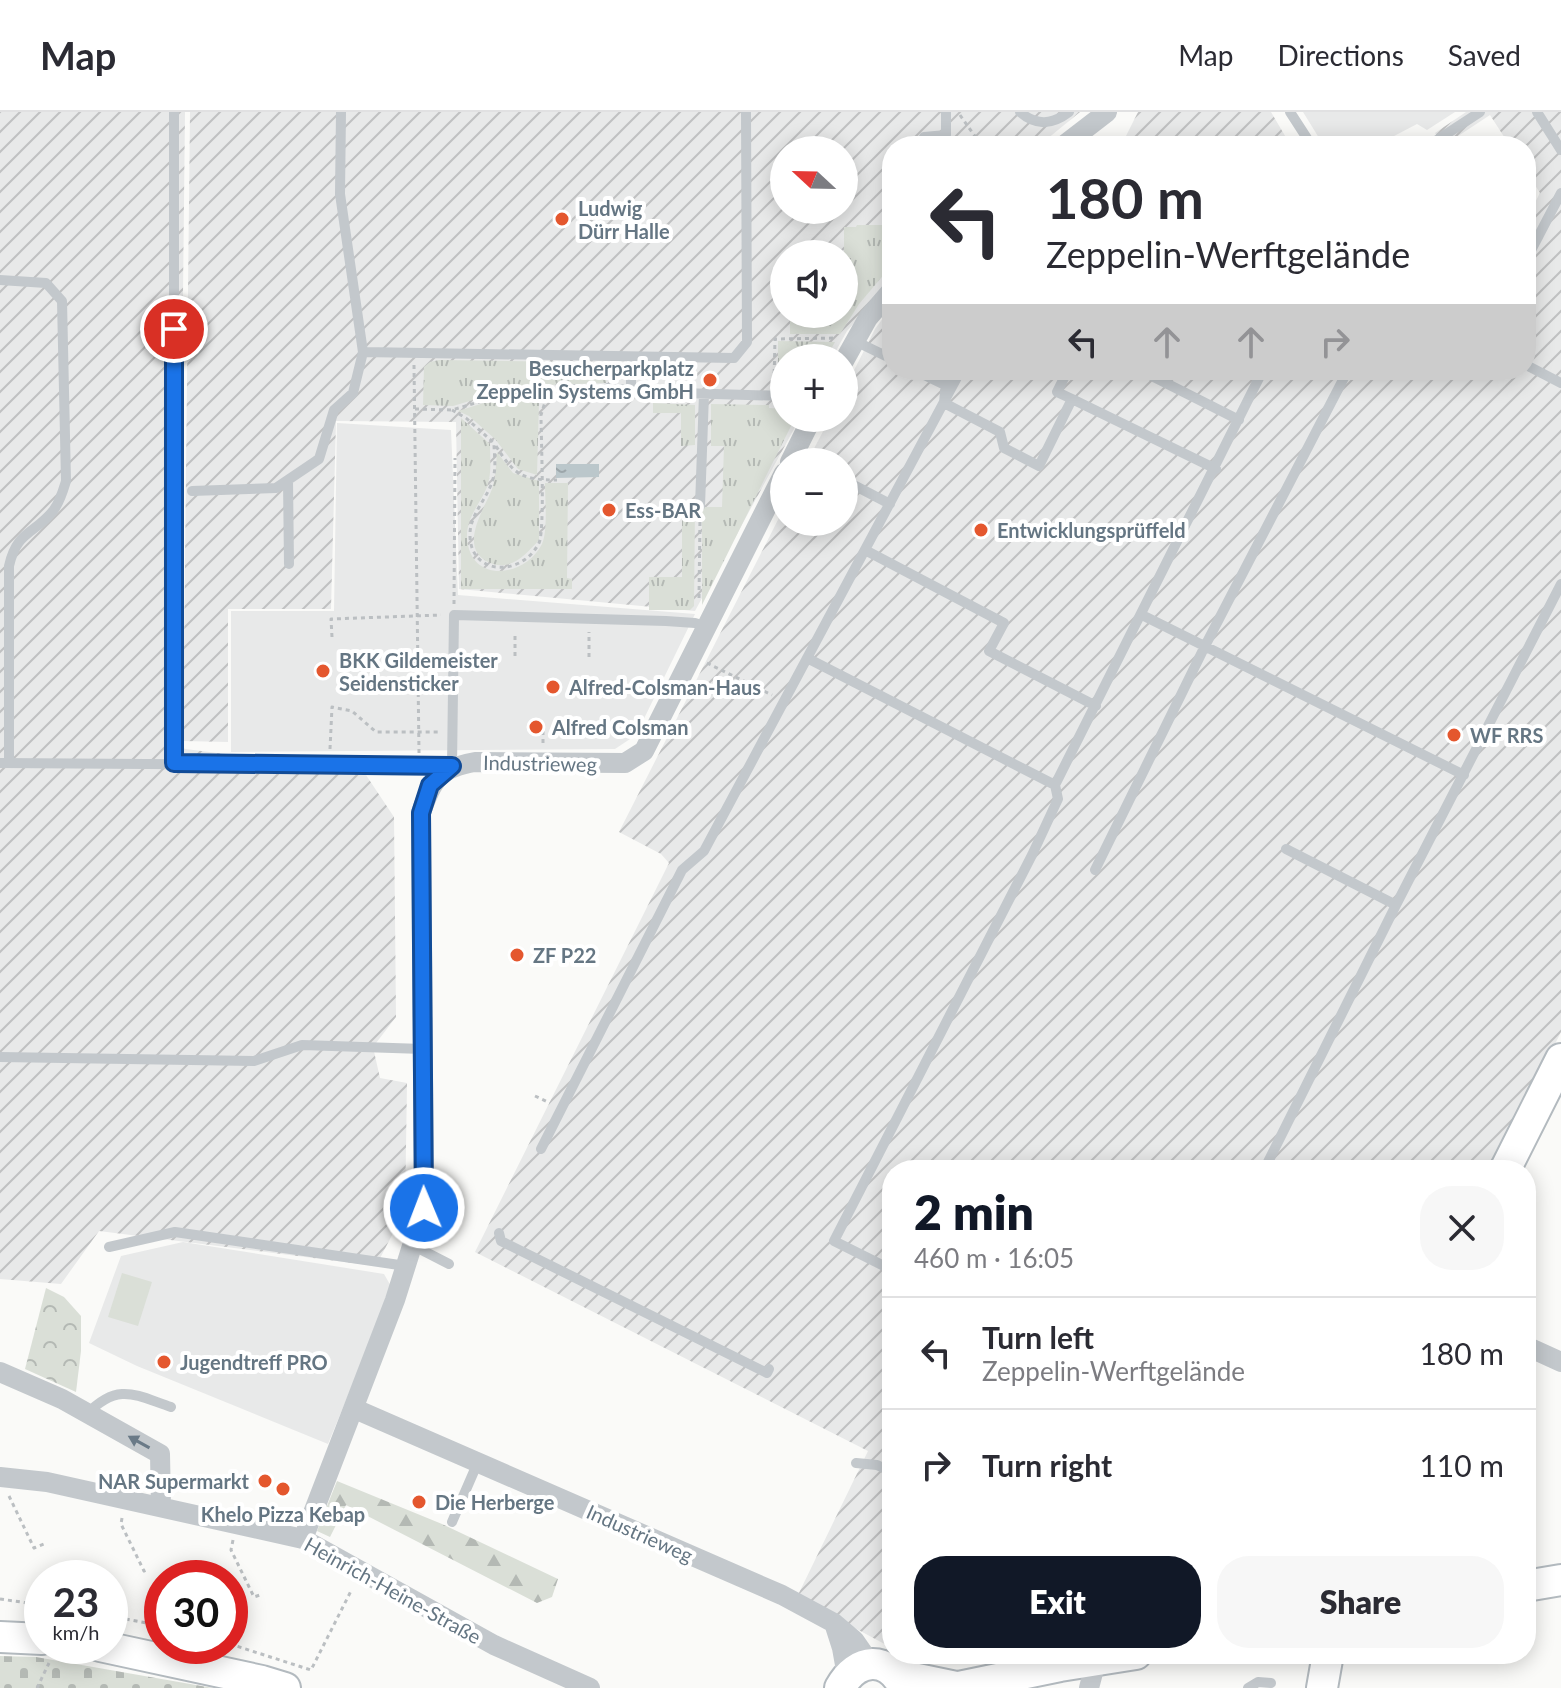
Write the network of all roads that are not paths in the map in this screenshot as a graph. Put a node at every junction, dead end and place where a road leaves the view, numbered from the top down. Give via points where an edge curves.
1 (174, 112) edge
2 (341, 112) edge
3 (746, 112) edge
4 (946, 112) edge
5 (1020, 112) edge
6 (1069, 112) edge
7 (1107, 112) edge
8 (1290, 112) edge
9 (1480, 112) edge
10 (1537, 112) edge
11 (935, 136) edge
12 (1078, 136) edge
13 (1306, 136) edge
14 (1442, 136) edge
15 (1561, 150) edge
16 (1561, 193) edge
17 (1536, 241) edge
18 (0, 280) edge
19 (882, 302) edge
20 (847, 339) junction
21 (846, 344) edge
22 (363, 352) junction
23 (882, 355) edge
24 (631, 357) junction
25 (1536, 370) edge
26 (935, 380) edge
27 (946, 380) edge
28 (956, 380) edge
29 (1063, 380) edge
30 (1160, 380) edge
31 (1258, 380) edge
32 (1343, 380) edge
33 (1561, 383) edge
34 (945, 385) junction
35 (608, 388) road end
36 (631, 390) junction
37 (704, 394) junction
38 (770, 396) edge
39 (1072, 399) junction
40 (944, 403) junction
41 (1239, 420) junction
42 (1216, 469) junction
43 (288, 480) junction
44 (858, 487) edge
45 (192, 491) dead end
46 (770, 501) edge
47 (890, 504) junction
48 (700, 506) road end
49 (865, 550) junction
50 (289, 564) dead end
51 (1561, 584) edge
52 (1142, 615) junction
53 (708, 627) junction
54 (1205, 646) junction
55 (807, 658) junction
56 (1096, 706) junction
57 (4, 763) edge
58 (174, 763) junction
59 (452, 766) junction
60 (1464, 775) junction
61 (1055, 785) junction
62 (1286, 849) dead end
63 (1095, 870) dead end
64 (1396, 905) junction
65 (423, 1049) junction
66 (0, 1057) edge
67 (1561, 1059) edge
68 (1561, 1096) edge
69 (541, 1149) dead end
70 (1269, 1160) edge
71 (1510, 1160) edge
72 (1529, 1160) edge
73 (499, 1233) dead end
74 (412, 1245) junction
75 (109, 1247) dead end
76 (449, 1264) dead end
77 (406, 1266) junction
78 (882, 1266) edge
79 (1536, 1351) edge
80 (1561, 1362) edge
81 (769, 1369) dead end
82 (0, 1372) edge
83 (171, 1407) dead end
84 (355, 1409) junction
85 (87, 1414) junction
86 (478, 1462) junction
87 (856, 1463) dead end
88 (882, 1467) edge
89 (0, 1477) edge
90 (161, 1507) junction
91 (452, 1522) dead end
92 (303, 1539) junction
93 (1561, 1580) edge
94 (1536, 1584) edge
95 (0, 1637) edge
96 (24, 1644) edge
97 (128, 1652) edge
98 (1326, 1664) edge
99 (1094, 1668) edge
100 (852, 1676) edge
101 (901, 1682) edge
102 (1271, 1683) dead end
103 (285, 1688) edge
104 (590, 1688) edge
105 (955, 1688) edge
106 (1248, 1688) edge
107 (1322, 1688) edge

1 - 58 lane
2 - 22 lane via 340,194
3 - 24 lane via 747,342 734,358
4 - 11 lane via 946,135
5 - 6 lane via 1043,124
7 - 12 street
8 - 13 lane
9 - 14 lane
10 - 15 lane
16 - 17 lane
18 - 57 lane via 46,283 62,301 66,466 54,510 23,536 9,566
19 - 20 street
20 - 21 street
20 - 23 lane
22 - 24 lane
22 - 43 lane via 353,393 334,410 319,459
24 - 36 lane
25 - 33 lane
26 - 34 lane
27 - 34 lane
28 - 40 lane
29 - 39 lane via 1057,392
30 - 41 lane
31 - 41 lane
32 - 54 lane
34 - 40 lane
35 - 36 lane
36 - 37 lane
37 - 38 lane
37 - 48 lane
39 - 40 lane via 1039,466 1004,448 1000,432
39 - 42 lane
40 - 47 lane
41 - 42 lane
42 - 52 lane
43 - 45 lane via 276,488
43 - 50 lane
44 - 47 lane
46 - 53 street, Industrieweg
47 - 49 lane
49 - 55 lane
49 - 56 lane via 1004,623 989,651
51 - 60 lane
52 - 54 lane
52 - 56 lane
53 - 59 street, Industrieweg via 644,751 634,759
53 - 59 lane via 454,615
54 - 60 lane
54 - 63 lane
55 - 61 lane
55 - 69 lane via 704,851 682,870
56 - 61 lane
57 - 58 lane
58 - 59 lane
59 - 65 street via 430,785 421,813
60 - 64 lane
61 - 78 lane via 1058,799 1032,855 832,1246
62 - 64 lane
64 - 70 lane
65 - 66 lane via 302,1045 254,1061
65 - 74 street via 424,1208
67 - 71 main road
68 - 72 main road
73 - 81 lane via 501,1241 767,1373
74 - 76 lane
74 - 77 street
75 - 77 lane via 175,1232
77 - 84 street
79 - 80 street
82 - 85 street
83 - 85 lane via 129,1393 102,1398
84 - 86 street, Industrieweg
84 - 92 street
90 -> 85 street via 160,1454
86 - 91 lane
86 - 100 street, Industrieweg via 782,1595 834,1623 854,1640
87 - 88 lane
89 - 90 street, Heinrich-Heine-Straße
90 - 92 street, Heinrich-Heine-Straße
92 - 104 street, Heinrich-Heine-Straße via 494,1645
93 - 94 main road
95 - 96 main road
97 - 103 main road
98 - 107 main road
99 - 105 main road
100 - 101 main road via 886,1666
101 - 105 main road
102 - 106 lane

